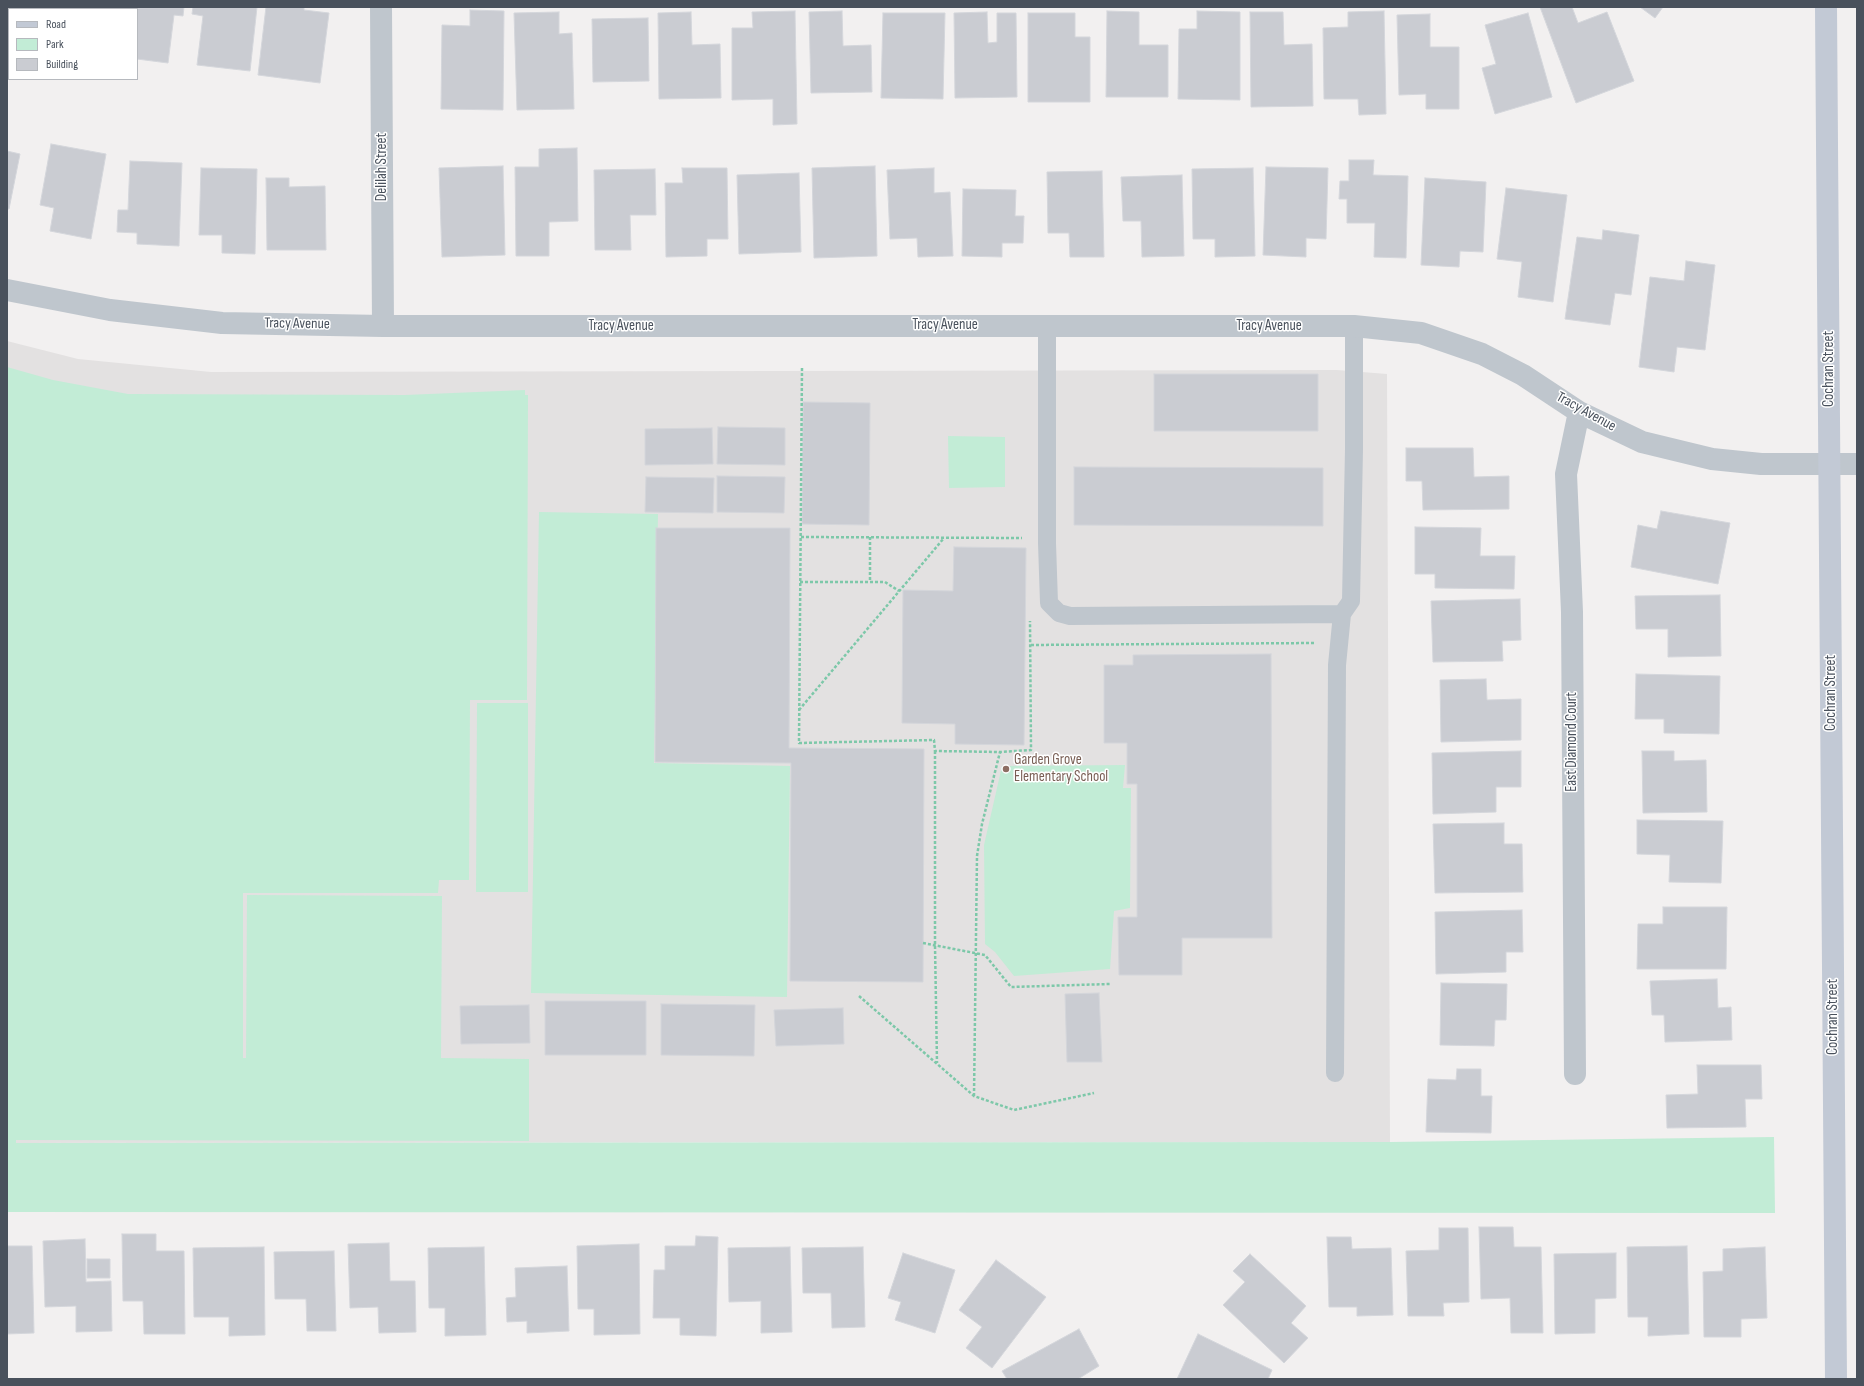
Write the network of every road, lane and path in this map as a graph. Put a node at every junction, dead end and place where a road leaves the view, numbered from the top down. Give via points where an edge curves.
1 (381, 7) edge
2 (1826, 7) edge
3 (7, 290) edge
4 (1047, 325) junction
5 (383, 326) junction
6 (1354, 326) junction
7 (802, 368) dead end
8 (1580, 412) junction
9 (1829, 464) junction
10 (1857, 464) edge
11 (801, 537) junction
12 (870, 537) junction
13 (944, 538) junction
14 (1028, 538) dead end
15 (800, 582) junction
16 (870, 582) junction
17 (898, 591) junction
18 (1342, 614) junction
19 (1319, 643) dead end
20 (799, 710) junction
21 (935, 751) junction
22 (1000, 752) junction
23 (923, 943) dead end
24 (935, 945) junction
25 (977, 953) junction
26 (1110, 984) dead end
27 (859, 996) dead end
28 (937, 1063) junction
29 (1335, 1073) dead end
30 (1575, 1074) dead end
31 (1094, 1093) dead end
32 (974, 1096) junction
33 (1836, 1379) edge

1 - 5 street, Delilah Street
2 - 9 main road, Cochran Street
3 - 5 street, Tracy Avenue via 110,310 222,322
4 - 5 street, Tracy Avenue
4 - 6 street, Tracy Avenue
4 - 18 lane via 1049,603 1059,613 1070,616
6 - 8 street, Tracy Avenue via 1421,333 1482,354 1523,375
6 - 18 lane via 1351,601
7 - 11 path
8 - 9 street, Tracy Avenue via 1642,442 1712,459 1761,464
8 - 30 street, East Diamond Court via 1566,474 1572,612
9 - 10 street, Tracy Avenue
9 - 33 main road, Cochran Street
11 - 12 path
11 - 15 path
12 - 13 path
12 - 16 path
13 - 14 path
13 - 17 path
15 - 16 path
15 - 20 path
16 - 17 path via 885,582
17 - 20 path
18 - 29 lane via 1337,665
19 - 22 path via 1031,645 1031,750
20 - 21 path via 799,743 934,740
21 - 22 path
21 - 24 path
22 - 25 path via 982,824 977,856
23 - 24 path
24 - 25 path
24 - 28 path
25 - 26 path via 985,955 1010,987
25 - 32 path
27 - 28 path
28 - 32 path
31 - 32 path via 1014,1110

